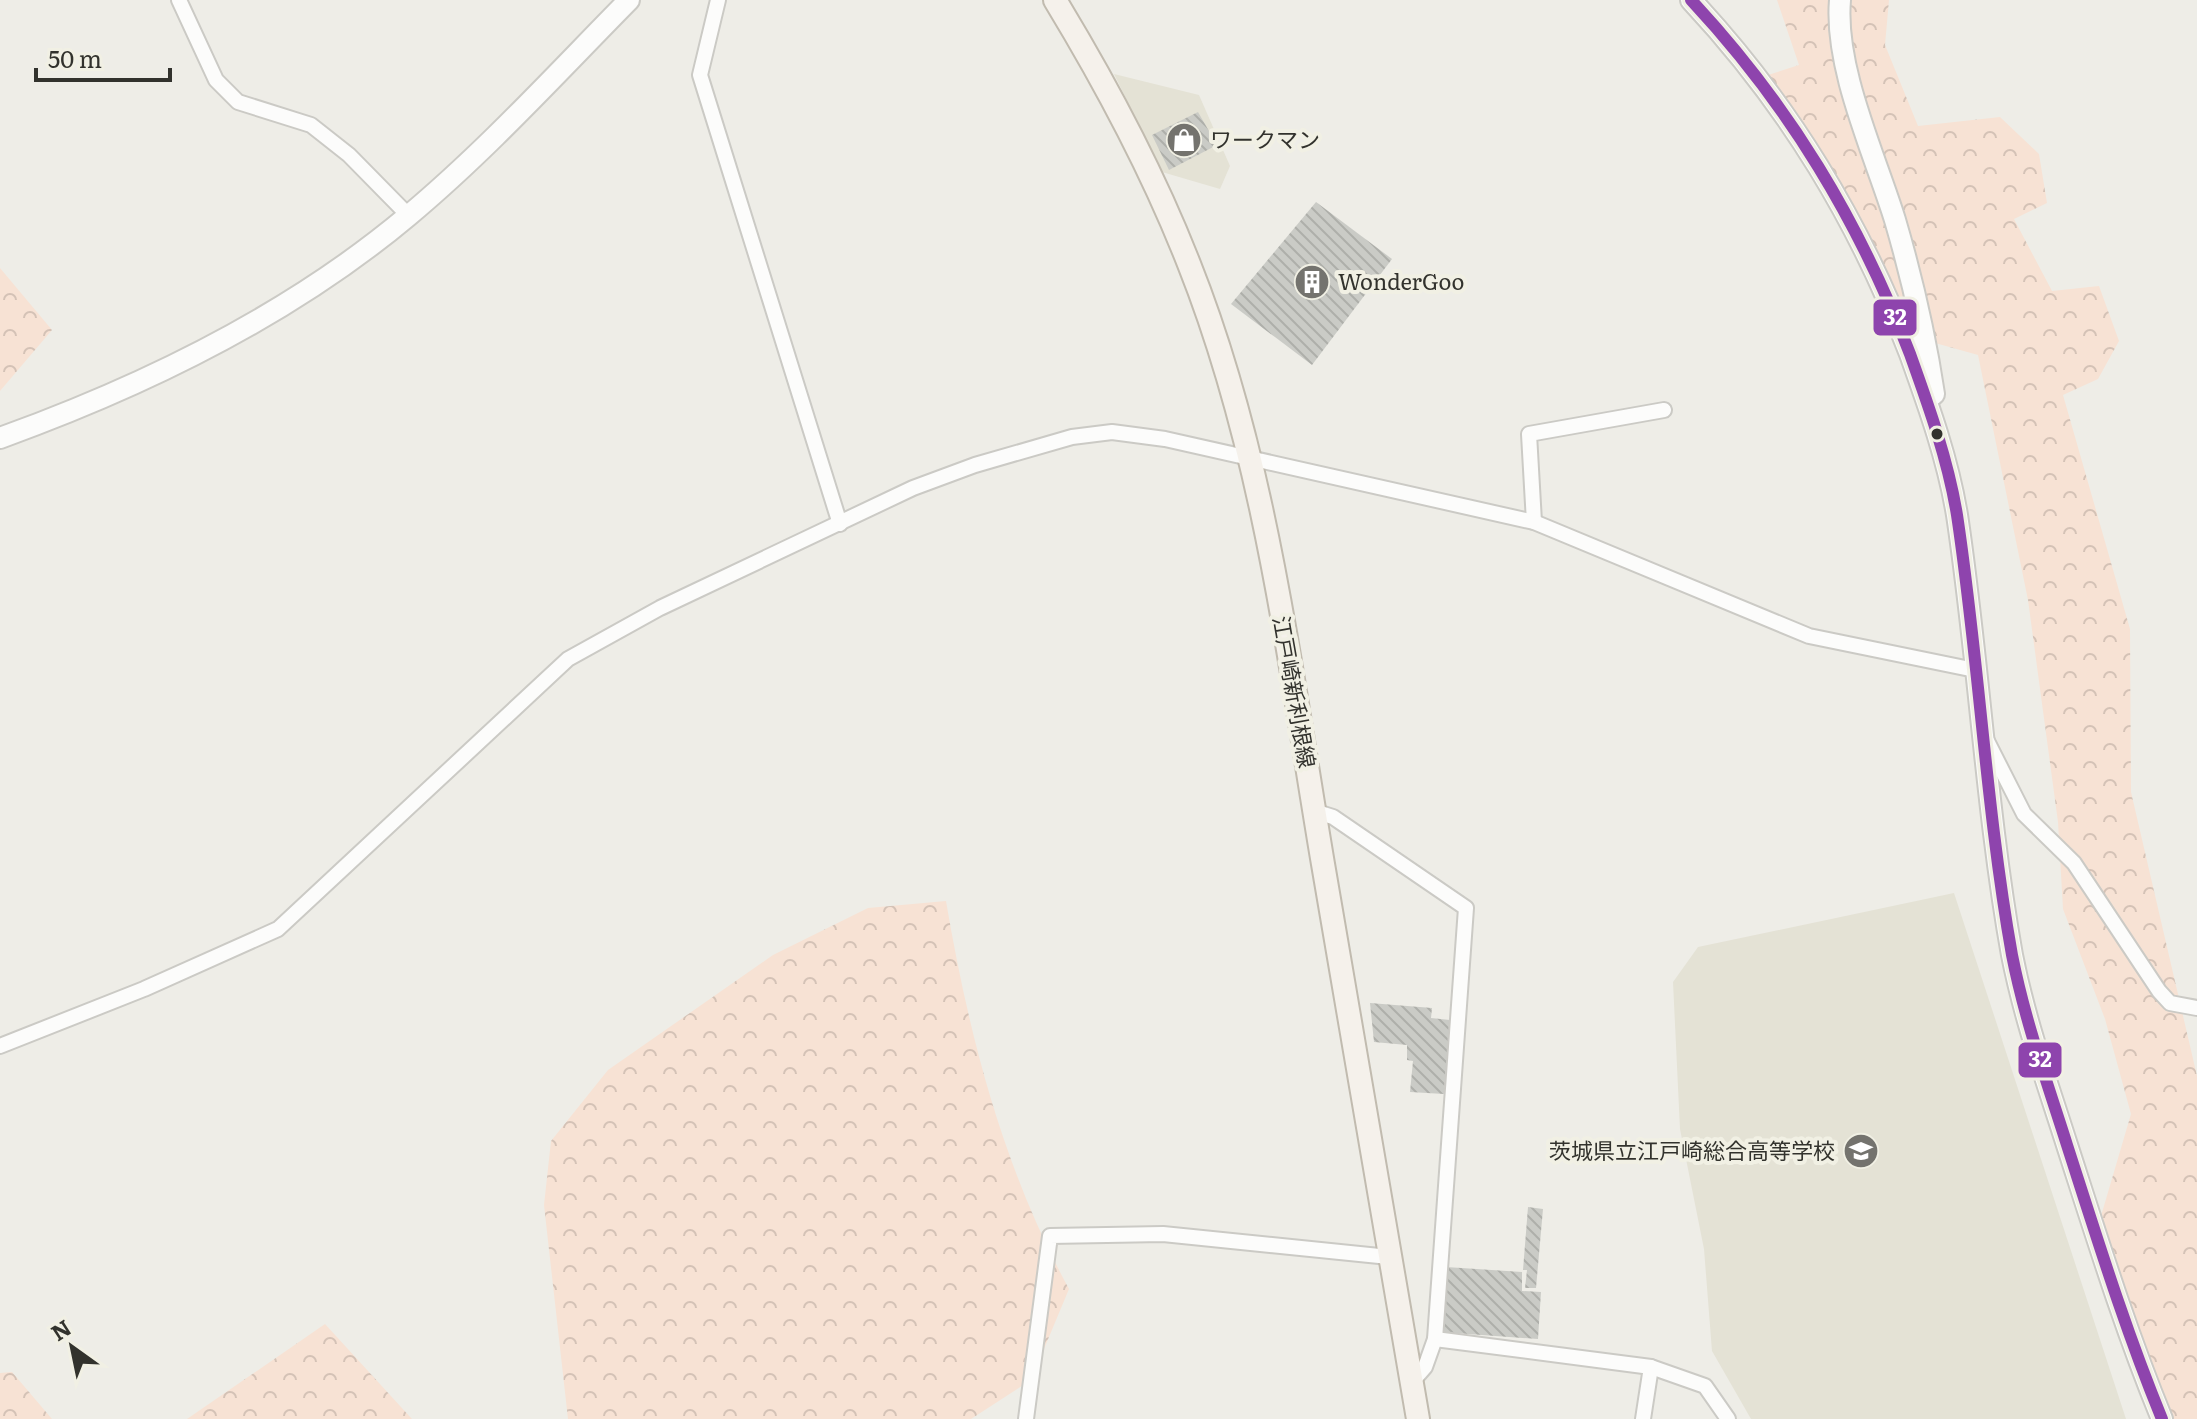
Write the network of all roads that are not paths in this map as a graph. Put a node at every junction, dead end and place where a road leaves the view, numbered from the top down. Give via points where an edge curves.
1 (179, 0) edge
2 (629, 0) edge
3 (718, 0) edge
4 (1055, 0) edge
5 (1691, 0) edge
6 (1840, 0) edge
7 (409, 216) junction
8 (1664, 410) dead end
9 (0, 438) edge
10 (1940, 442) junction
11 (1250, 457) junction
12 (1534, 522) junction
13 (840, 524) junction
14 (1975, 670) junction
15 (1982, 730) junction
16 (1314, 811) junction
17 (2197, 1008) edge
18 (0, 1046) edge
19 (1389, 1257) junction
20 (1435, 1339) junction
21 (1651, 1367) junction
22 (1412, 1382) junction
23 (1026, 1419) edge
24 (1418, 1419) edge
25 (1643, 1419) edge
26 (1728, 1419) edge
27 (2162, 1419) edge

1 - 7 street via 216,80 238,102 311,125
2 - 7 street
3 - 13 street via 700,75
4 - 11 main road, 江戸崎新利根線 via 1090,57 1169,216 1212,328
5 - 10 street via 1765,87 1846,213 1876,269
6 - 10 street via 1856,104 1924,321
7 - 9 street via 299,293 197,354
8 - 12 street via 1529,434
10 - 14 street via 1956,513
11 - 12 street
11 - 13 street via 1112,432 1072,437 913,488
11 - 16 main road, 江戸崎新利根線
12 - 14 street via 1809,636
13 - 18 street via 660,608 568,659 278,929
14 - 15 street
15 - 17 street via 2024,814 2074,863 2159,991 2170,1003
15 - 27 street via 2012,952 2029,1031 2123,1323
16 - 19 main road, 江戸崎新利根線
16 - 20 street via 1333,817 1466,908
19 - 22 main road, 江戸崎新利根線
19 - 23 street via 1163,1234 1050,1236
20 - 21 street
20 - 22 street via 1425,1367
21 - 25 street
21 - 26 street via 1705,1386
22 - 24 main road, 江戸崎新利根線

